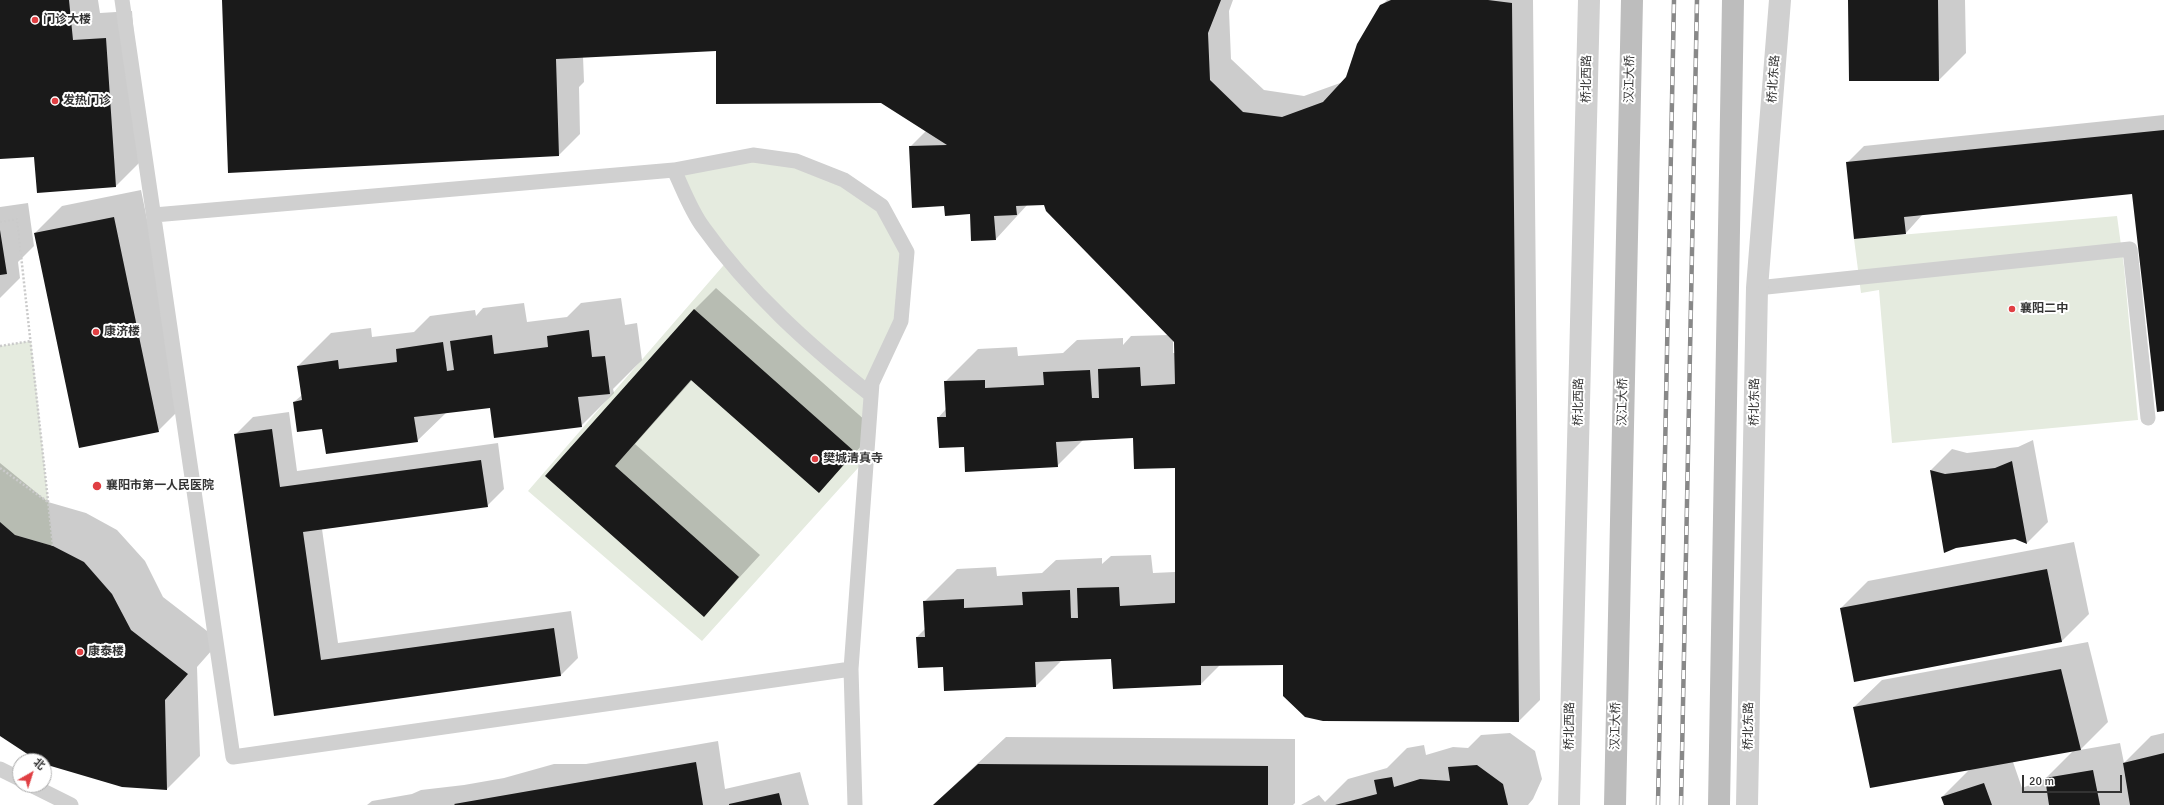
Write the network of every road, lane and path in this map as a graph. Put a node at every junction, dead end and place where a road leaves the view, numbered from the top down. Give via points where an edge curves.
1 (122, 0) edge
2 (1589, 0) edge
3 (1632, 0) edge
4 (1733, 0) edge
5 (1780, 0) edge
6 (674, 170) junction
7 (154, 215) junction
8 (0, 222) edge
9 (1758, 288) junction
10 (31, 341) junction
11 (0, 346) edge
12 (871, 395) junction
13 (2148, 418) dead end
14 (0, 468) edge
15 (49, 503) junction
16 (53, 546) dead end
17 (852, 669) junction
18 (0, 769) edge
19 (12, 775) edge
20 (47, 793) edge
21 (71, 805) edge
22 (855, 805) edge
23 (1569, 805) edge
24 (1615, 805) edge
25 (1718, 805) edge
26 (1747, 805) edge

1 - 7 lane
2 - 23 street, 桥北西路
3 - 24 main road, 汉江大桥
4 - 25 main road
5 - 9 street, 桥北东路
6 - 7 lane
6 - 12 lane via 702,226 753,288 819,353
6 - 12 lane via 753,155 796,161 844,180 882,206 907,252 901,321 872,383
7 - 17 lane via 233,758
8 - 10 path via 17,220
9 - 13 lane via 2130,249
9 - 26 street, 桥北东路
10 - 11 path
10 - 15 path
12 - 17 lane
14 - 15 path
15 - 16 path
17 - 22 lane
18 - 19 lane
20 - 21 lane

